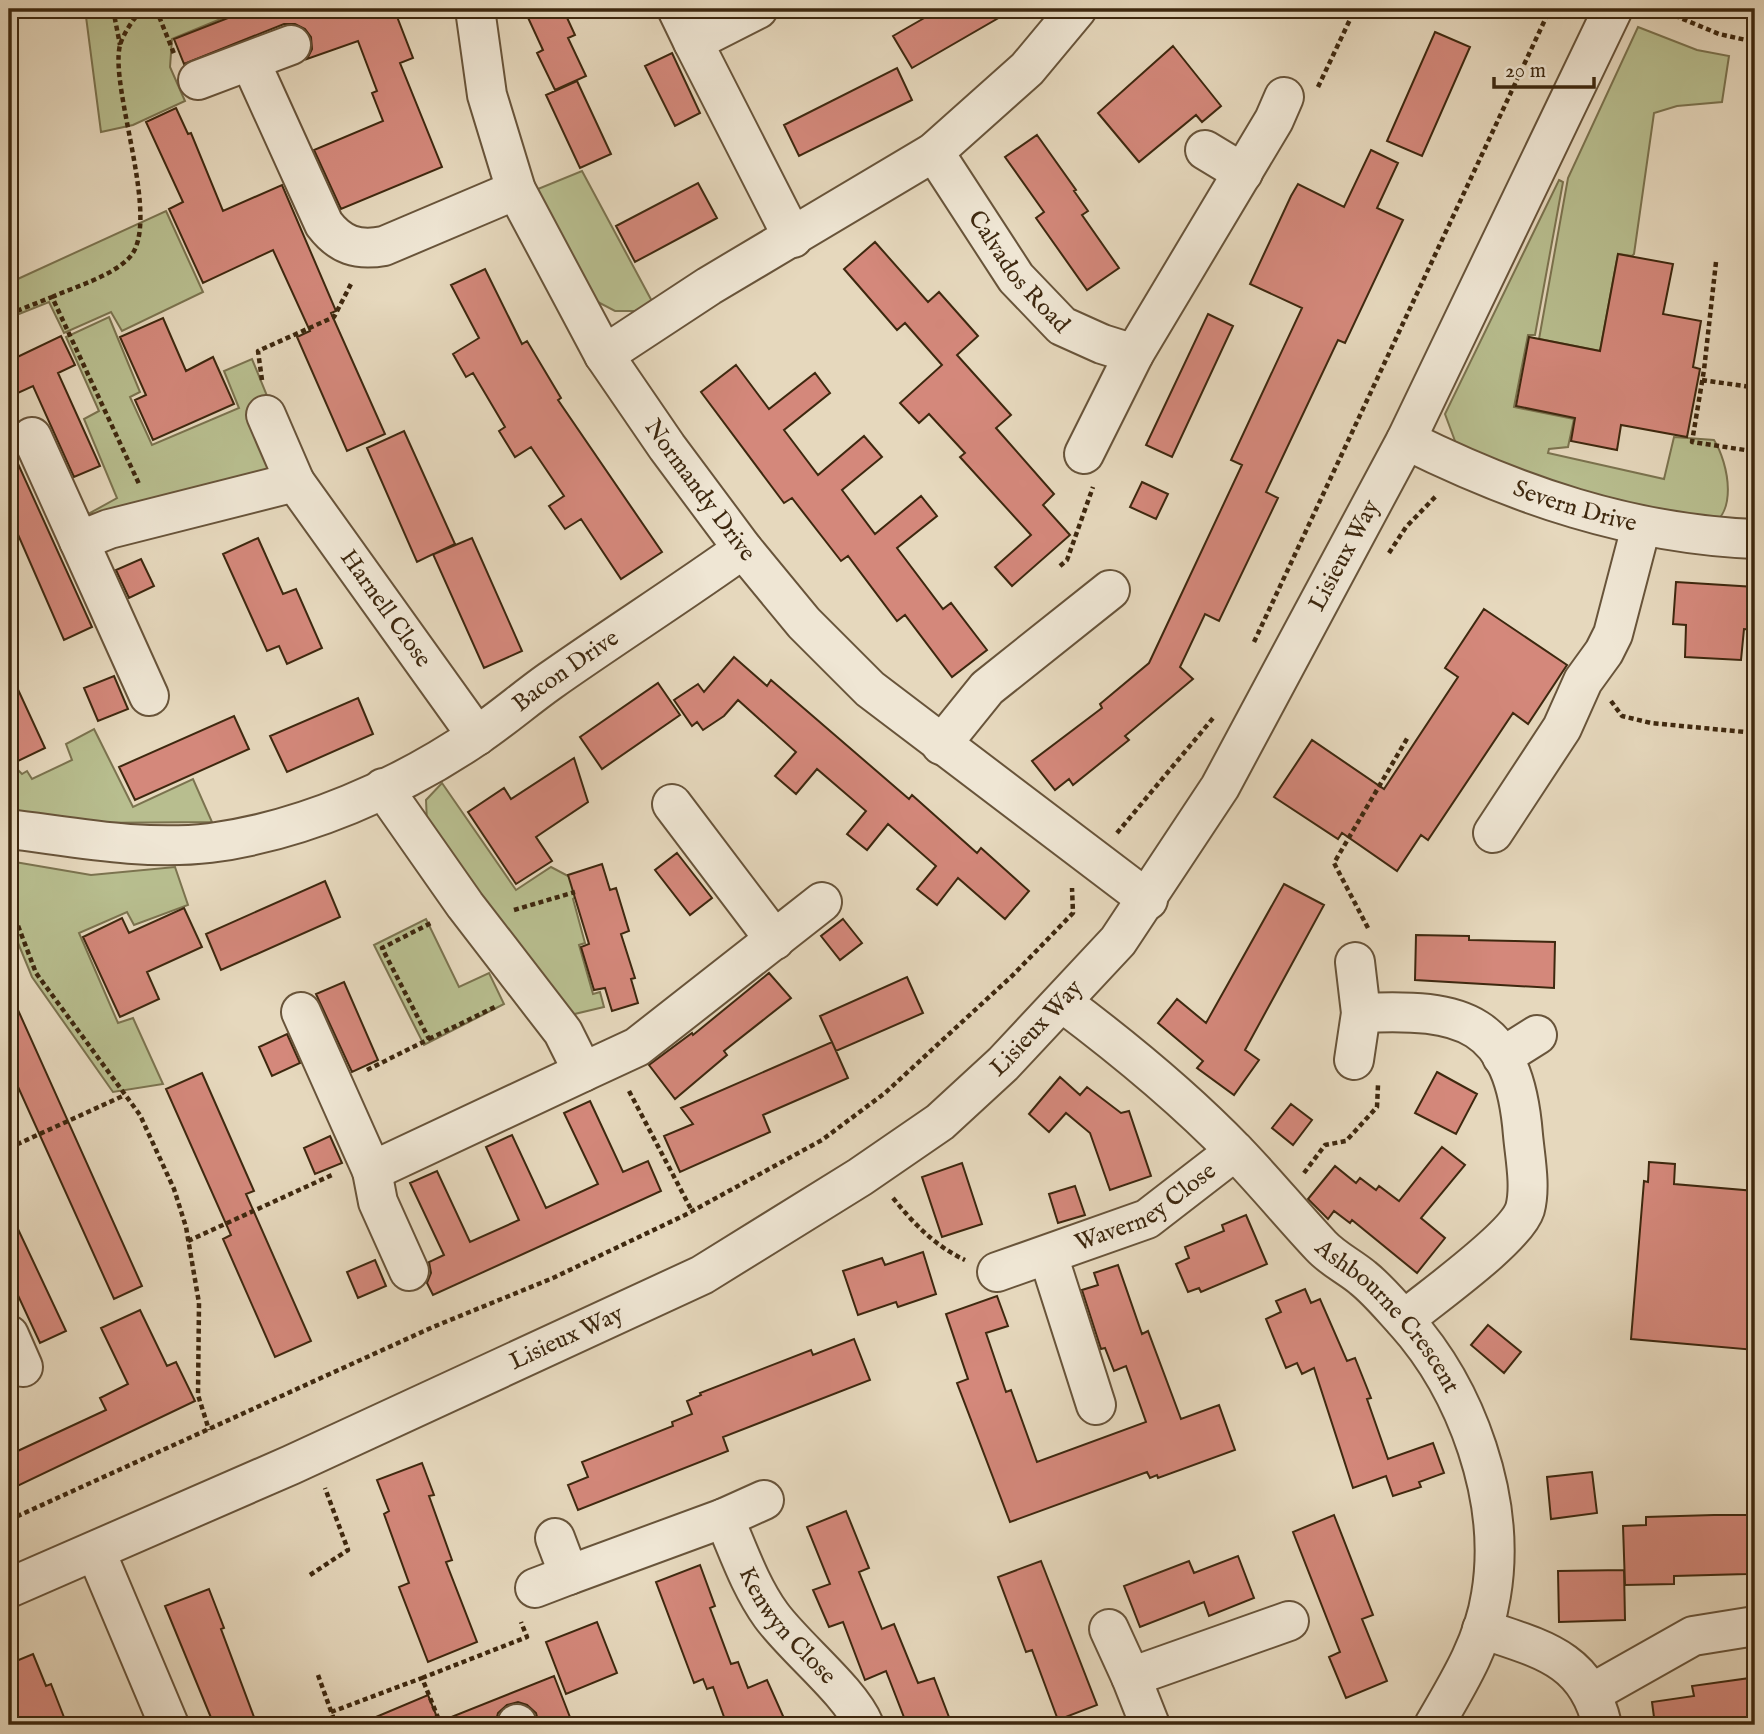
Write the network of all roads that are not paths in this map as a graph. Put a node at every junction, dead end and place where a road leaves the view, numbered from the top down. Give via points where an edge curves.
1 (475, 9) edge
2 (758, 9) edge
3 (1077, 9) edge
4 (1613, 9) edge
5 (685, 26) edge
6 (291, 46) dead end
7 (250, 61) junction
8 (198, 80) dead end
9 (1299, 97) road end
10 (1205, 150) dead end
11 (934, 152) junction
12 (1242, 173) junction
13 (516, 190) junction
14 (793, 238) junction
15 (1134, 354) junction
16 (604, 355) junction
17 (266, 415) road end
18 (32, 437) dead end
19 (1406, 440) junction
20 (1084, 454) road end
21 (295, 482) junction
22 (1641, 527) junction
23 (1755, 539) edge
24 (79, 541) junction
25 (743, 549) junction
26 (1110, 590) dead end
27 (149, 696) dead end
28 (477, 736) junction
29 (941, 745) junction
30 (383, 788) junction
31 (672, 804) dead end
32 (9, 829) edge
33 (1493, 833) dead end
34 (1148, 900) junction
35 (822, 902) dead end
36 (775, 940) junction
37 (1366, 950) road end
38 (1063, 1003) junction
39 (301, 1012) dead end
40 (1361, 1013) junction
41 (1537, 1035) dead end
42 (1502, 1057) junction
43 (598, 1066) junction
44 (1366, 1070) road end
45 (1235, 1151) junction
46 (369, 1165) junction
47 (1048, 1255) junction
48 (409, 1271) dead end
49 (997, 1272) road end
50 (1404, 1320) junction
51 (1096, 1405) dead end
52 (764, 1500) dead end
53 (724, 1518) junction
54 (555, 1538) dead end
55 (96, 1552) junction
56 (9, 1588) edge
57 (1289, 1621) dead end
58 (1755, 1626) edge
59 (1109, 1629) dead end
60 (1482, 1629) junction
61 (1131, 1677) junction
62 (1597, 1709) edge
63 (169, 1725) edge
64 (864, 1725) edge
65 (1150, 1725) edge
66 (1434, 1725) edge

1 - 13 street, Normandy Drive via 488,95
2 - 5 street
3 - 11 street via 1027,69
4 - 19 street, Lisieux Way
5 - 14 street
6 - 7 street
7 - 8 street
7 - 13 street via 324,224 334,238 352,247 368,249 417,234
9 - 12 street
10 - 12 street
11 - 14 street
11 - 15 street, Calvados Road via 1016,278 1062,326
12 - 15 street
13 - 16 street, Normandy Drive
14 - 16 street
15 - 20 street
16 - 25 street, Normandy Drive
17 - 21 street, Harnell Close
18 - 24 street
19 - 22 street, Severn Drive via 1480,476 1580,512
19 - 34 street, Lisieux Way via 1220,787
21 - 24 street
21 - 28 street, Harnell Close
22 - 23 street, Severn Drive
22 - 33 street via 1613,634 1583,681 1562,728
24 - 27 street
25 - 28 street, Bacon Drive
25 - 29 street, Normandy Drive via 804,624 870,689
26 - 29 street via 987,688
28 - 30 street, Bacon Drive
29 - 34 street, Normandy Drive
30 - 32 street, Bacon Drive via 322,817 209,843 150,845
30 - 43 street via 530,989
31 - 36 street
34 - 38 street, Lisieux Way
35 - 36 street
36 - 43 street via 637,1047
37 - 40 street
38 - 45 street, Ashbourne Crescent via 1174,1092
38 - 55 street, Lisieux Way via 940,1122 702,1275
39 - 46 street
40 - 42 street via 1414,1011 1450,1018 1478,1027
40 - 44 street
41 - 42 street
42 - 50 street via 1512,1075 1522,1122 1525,1210 1502,1240
43 - 46 street
45 - 47 street, Waverney Close via 1147,1219
45 - 50 street, Ashbourne Crescent via 1324,1249 1364,1279
46 - 48 street via 378,1202
47 - 49 street, Waverney Close
47 - 51 street, Waverney Close
50 - 60 street, Ashbourne Crescent via 1455,1393 1483,1474 1492,1517 1494,1566
52 - 53 street
53 - 54 street via 552,1581
53 - 64 street, Kenwyn Close via 771,1615
55 - 56 street, Lisieux Way
55 - 63 street
57 - 61 street
58 - 62 street via 1693,1636
59 - 61 street
60 - 62 street via 1559,1657 1579,1673
60 - 66 street, Ashbourne Crescent via 1465,1673
61 - 65 street

